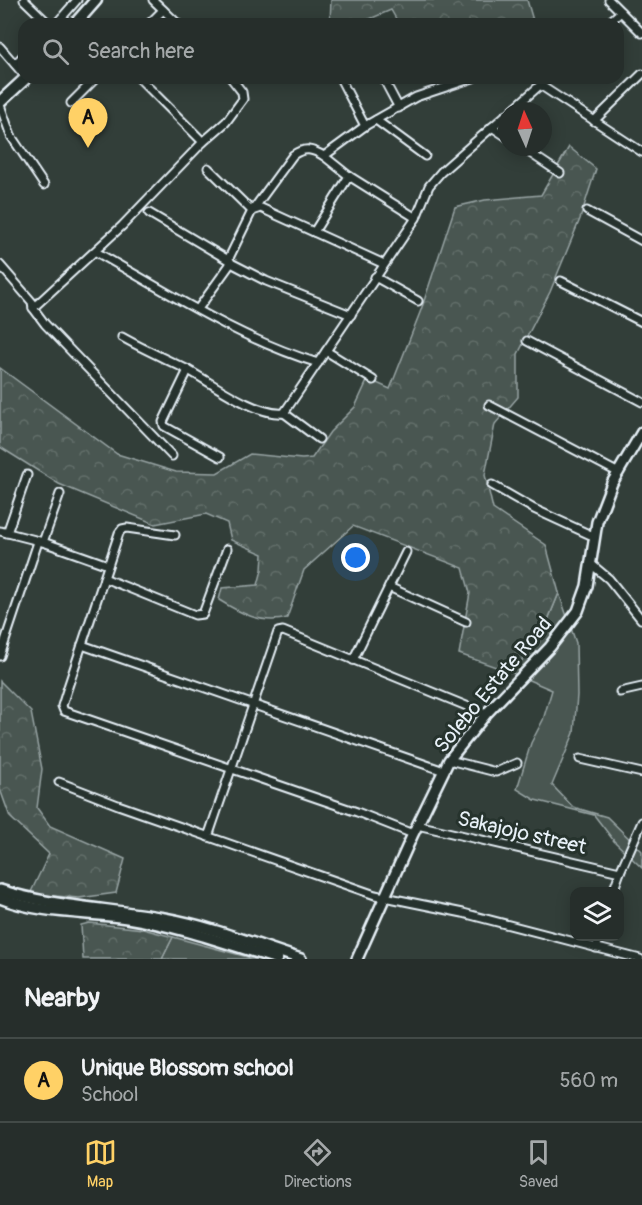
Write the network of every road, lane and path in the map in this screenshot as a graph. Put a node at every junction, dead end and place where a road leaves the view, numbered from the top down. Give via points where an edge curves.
1 (24, 0) edge
2 (77, 0) edge
3 (96, 0) edge
4 (153, 0) edge
5 (609, 0) edge
6 (163, 10) junction
7 (621, 12) junction
8 (43, 18) edge
9 (61, 18) edge
10 (80, 18) edge
11 (155, 18) edge
12 (172, 18) edge
13 (614, 18) edge
14 (642, 33) edge
15 (0, 47) edge
16 (18, 61) edge
17 (15, 64) junction
18 (18, 68) edge
19 (642, 74) edge
20 (18, 84) edge
21 (90, 84) edge
22 (145, 84) edge
23 (236, 84) edge
24 (343, 84) edge
25 (386, 84) edge
26 (458, 84) edge
27 (540, 85) joint
28 (521, 102) edge
29 (0, 103) edge
30 (71, 103) dead end
31 (399, 108) junction
32 (376, 120) junction
33 (498, 122) edge
34 (594, 122) junction
35 (365, 126) junction
36 (492, 127) junction
37 (498, 131) edge
38 (203, 142) junction
39 (642, 152) edge
40 (324, 156) junction
41 (425, 156) dead end
42 (534, 156) edge
43 (208, 168) dead end
44 (560, 174) dead end
45 (349, 176) junction
46 (44, 185) dead end
47 (252, 211) junction
48 (587, 211) dead end
49 (149, 213) dead end
50 (416, 218) junction
51 (314, 232) junction
52 (642, 241) edge
53 (96, 252) junction
54 (230, 261) junction
55 (384, 264) junction
56 (1, 267) edge
57 (375, 278) junction
58 (561, 281) dead end
59 (418, 301) dead end
60 (33, 308) junction
61 (198, 309) junction
62 (351, 315) junction
63 (642, 322) edge
64 (122, 337) dead end
65 (527, 341) dead end
66 (326, 351) junction
67 (318, 363) junction
68 (188, 370) junction
69 (373, 380) dead end
70 (642, 402) edge
71 (489, 405) dead end
72 (284, 413) junction
73 (642, 432) edge
74 (319, 439) dead end
75 (172, 456) dead end
76 (220, 457) dead end
77 (619, 473) junction
78 (27, 475) dead end
79 (492, 485) dead end
80 (60, 494) dead end
81 (4, 532) edge
82 (175, 535) dead end
83 (595, 537) junction
84 (41, 542) junction
85 (226, 549) dead end
86 (406, 552) dead end
87 (591, 564) junction
88 (108, 565) junction
89 (104, 578) junction
90 (388, 587) junction
91 (641, 619) edge
92 (466, 622) dead end
93 (82, 645) junction
94 (0, 656) edge
95 (353, 660) junction
96 (642, 687) edge
97 (620, 692) dead end
98 (252, 705) junction
99 (486, 714) junction
100 (580, 759) dead end
101 (449, 760) junction
102 (517, 763) dead end
103 (230, 768) junction
104 (444, 771) junction
105 (642, 773) edge
106 (60, 782) dead end
107 (642, 822) edge
108 (415, 830) junction
109 (208, 837) junction
110 (620, 872) junction
111 (614, 887) edge
112 (0, 890) edge
113 (384, 897) junction
114 (0, 898) edge
115 (598, 941) edge
116 (596, 948) junction
117 (277, 959) edge
118 (302, 959) edge
119 (357, 959) edge
120 (640, 959) edge

1 - 8 street
2 - 9 street
3 - 10 main road
4 - 6 street
5 - 7 street
6 - 11 street
6 - 12 street
7 - 13 street
7 - 14 street
15 - 17 street
16 - 17 street
17 - 18 street
19 - 34 street
20 - 29 main road
21 - 30 street
22 - 38 street
23 - 38 street via 243,99 226,122
24 - 35 street
25 - 31 street
26 - 31 street via 434,90
27 - 28 street
27 - 34 street
29 - 46 street via 11,136
31 - 32 street
32 - 35 street
32 - 41 street
33 - 36 street
34 - 39 street
35 - 40 street
36 - 37 street
36 - 50 street via 441,171 429,186
38 - 53 street
40 - 45 street
40 - 47 street via 313,149 293,155
42 - 44 street
43 - 47 street
45 - 50 street
45 - 51 street
47 - 51 street via 261,208
47 - 54 street
48 - 52 street
49 - 54 street
50 - 55 street
51 - 55 street
53 - 60 street
53 - 61 street
54 - 61 street
54 - 62 street via 276,285
55 - 57 street
56 - 60 street
57 - 59 street
57 - 62 street
58 - 63 street
60 - 75 street
61 - 67 street via 254,340
62 - 66 street
64 - 68 street
65 - 70 street
66 - 67 street
66 - 69 street
67 - 72 street
68 - 72 street via 264,410
68 - 76 street via 164,426
71 - 77 street
72 - 74 street
73 - 77 street, Solebo Estate Road
77 - 83 street, Solebo Estate Road via 597,522
78 - 81 street
79 - 83 street
80 - 84 street
81 - 84 street
82 - 88 street via 122,529
83 - 87 street, Solebo Estate Road
84 - 88 street
84 - 94 street
85 - 89 street via 203,614 195,615
86 - 90 street
87 - 91 street via 609,579
87 - 99 street, Solebo Estate Road via 578,611 550,647
88 - 89 street
89 - 93 street
90 - 92 street
90 - 95 street
93 - 98 street
93 - 103 street, Sakajojo street via 62,705 64,711
95 - 98 street via 278,632
95 - 99 street
96 - 97 street
98 - 103 street
98 - 104 street
99 - 101 street, Solebo Estate Road
100 - 105 street
101 - 102 street via 496,772
101 - 104 street, Solebo Estate Road
103 - 108 street, Sakajojo street
103 - 109 street
104 - 108 street, Solebo Estate Road
106 - 109 street
107 - 110 street
108 - 110 street, Sakajojo street
108 - 113 street, Solebo Estate Road
109 - 113 street
110 - 111 street
112 - 118 street via 53,903 168,918
113 - 116 street via 464,913
113 - 119 street, Solebo Estate Road
114 - 117 street via 47,910 177,928
115 - 116 street
116 - 120 street

